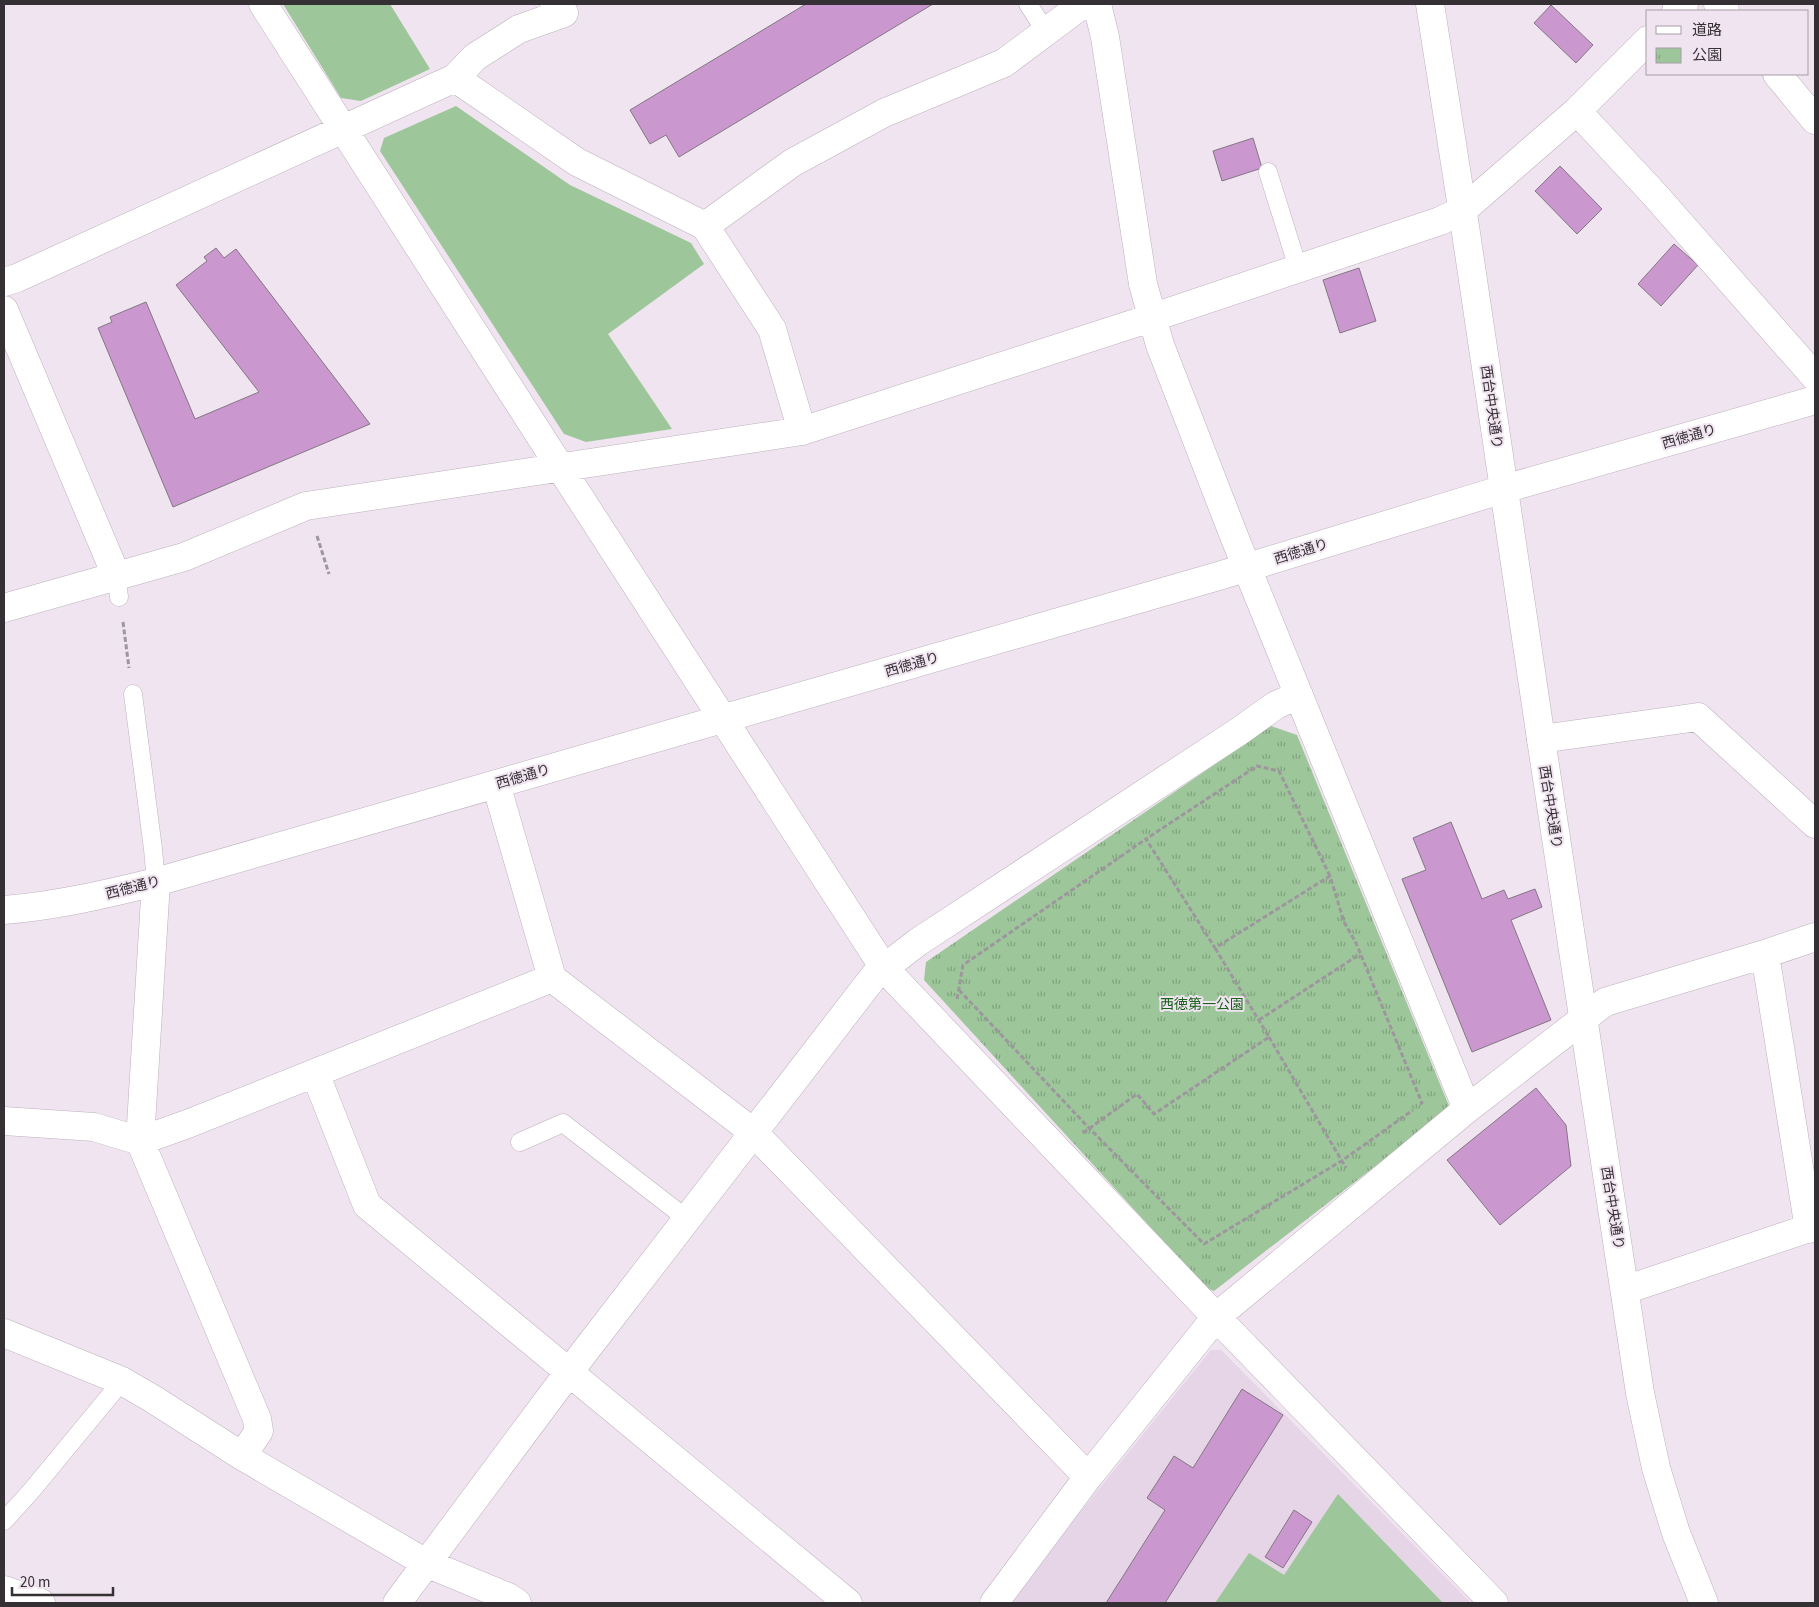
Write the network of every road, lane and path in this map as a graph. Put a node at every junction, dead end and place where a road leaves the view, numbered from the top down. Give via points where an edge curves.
1 (263, 4) edge
2 (554, 4) edge
3 (1028, 4) edge
4 (1083, 4) edge
5 (1098, 4) edge
6 (1430, 4) edge
7 (1046, 32) junction
8 (1646, 42) edge
9 (1778, 75) edge
10 (455, 78) junction
11 (1577, 111) junction
12 (1815, 120) edge
13 (343, 130) junction
14 (1268, 172) dead end
15 (1462, 210) junction
16 (705, 226) junction
17 (1298, 268) junction
18 (4, 282) edge
19 (4, 310) edge
20 (1151, 318) junction
21 (1815, 377) edge
22 (1815, 400) edge
23 (802, 431) junction
24 (560, 467) junction
25 (1504, 489) junction
26 (306, 506) junction
27 (1247, 568) junction
28 (329, 574) dead end
29 (118, 586) junction
30 (4, 608) edge
31 (133, 694) joint
32 (1299, 695) junction
33 (723, 718) junction
34 (1541, 739) junction
35 (496, 784) junction
36 (1815, 824) edge
37 (1146, 839) junction
38 (1330, 876) junction
39 (156, 882) junction
40 (4, 910) edge
41 (1815, 937) edge
42 (1215, 948) junction
43 (1360, 954) junction
44 (1766, 954) junction
45 (884, 968) junction
46 (552, 978) junction
47 (959, 990) junction
48 (1584, 1017) junction
49 (1259, 1020) junction
50 (935, 1022) junction
51 (1269, 1037) junction
52 (315, 1073) junction
53 (1466, 1109) junction
54 (4, 1121) edge
55 (1088, 1127) junction
56 (753, 1132) junction
57 (140, 1141) junction
58 (520, 1142) dead end
59 (1342, 1160) junction
60 (687, 1219) junction
61 (1812, 1227) edge
62 (1625, 1290) junction
63 (1216, 1317) junction
64 (4, 1333) edge
65 (569, 1372) junction
66 (122, 1381) junction
67 (242, 1456) junction
68 (1088, 1477) junction
69 (4, 1521) edge
70 (426, 1563) junction
71 (4, 1590) edge
72 (41, 1603) edge
73 (397, 1603) edge
74 (517, 1603) edge
75 (848, 1603) edge
76 (994, 1603) edge
77 (1494, 1603) edge
78 (1704, 1603) edge

1 - 13 street
2 - 10 street via 564,12 519,29 475,57
3 - 7 lane
4 - 7 street
5 - 20 street
6 - 15 street, 西台中央通り
7 - 16 street via 1004,63 884,113 792,163
8 - 11 street
9 - 12 street
10 - 13 street
10 - 16 street via 577,162
11 - 15 street
11 - 21 street
13 - 18 street
13 - 24 street
14 - 17 lane
15 - 17 street via 1440,221
15 - 25 street, 西台中央通り
16 - 23 street via 772,329
17 - 20 street
19 - 29 street
20 - 23 street
20 - 27 street
22 - 25 street, 西徳通り
23 - 24 street
24 - 26 street
24 - 33 street
25 - 27 street, 西徳通り
25 - 34 street, 西台中央通り
26 - 28 path
26 - 29 street
27 - 32 street
27 - 33 street, 西徳通り
29 - 30 street
29 - 31 path
31 - 39 lane
32 - 45 street via 1276,705 918,942
32 - 53 street
33 - 35 street, 西徳通り
33 - 45 street
34 - 36 street via 1698,717
34 - 48 street, 西台中央通り
35 - 39 street, 西徳通り
35 - 46 street
37 - 38 path via 1257,766 1279,771
37 - 42 path
37 - 47 path via 963,965
38 - 42 path
38 - 43 path via 1344,922
39 - 40 street, 西徳通り via 93,897
39 - 57 street
41 - 44 street
42 - 49 path
43 - 49 path
43 - 59 path via 1422,1104
44 - 48 street via 1605,1002
44 - 61 street
45 - 50 street
45 - 56 street
46 - 52 street
46 - 56 street
47 - 50 path via 958,998
47 - 55 path
48 - 53 street
48 - 62 street, 西台中央通り
49 - 51 path
50 - 63 street
51 - 55 path via 1154,1114 1137,1094
51 - 59 path
52 - 57 street
52 - 65 street via 367,1205
53 - 63 street
54 - 57 street via 94,1127
55 - 59 path via 1204,1244
56 - 60 street
56 - 68 street
57 - 67 street via 257,1419 259,1432
58 - 60 lane via 563,1123
60 - 65 street
61 - 62 street
62 - 78 street, 西台中央通り via 1640,1393 1656,1468 1676,1533
63 - 68 street
63 - 77 street
64 - 66 street
65 - 70 street
65 - 75 street
66 - 67 street
66 - 69 lane
67 - 70 street
68 - 76 street
70 - 73 street
70 - 74 street
71 - 72 street

